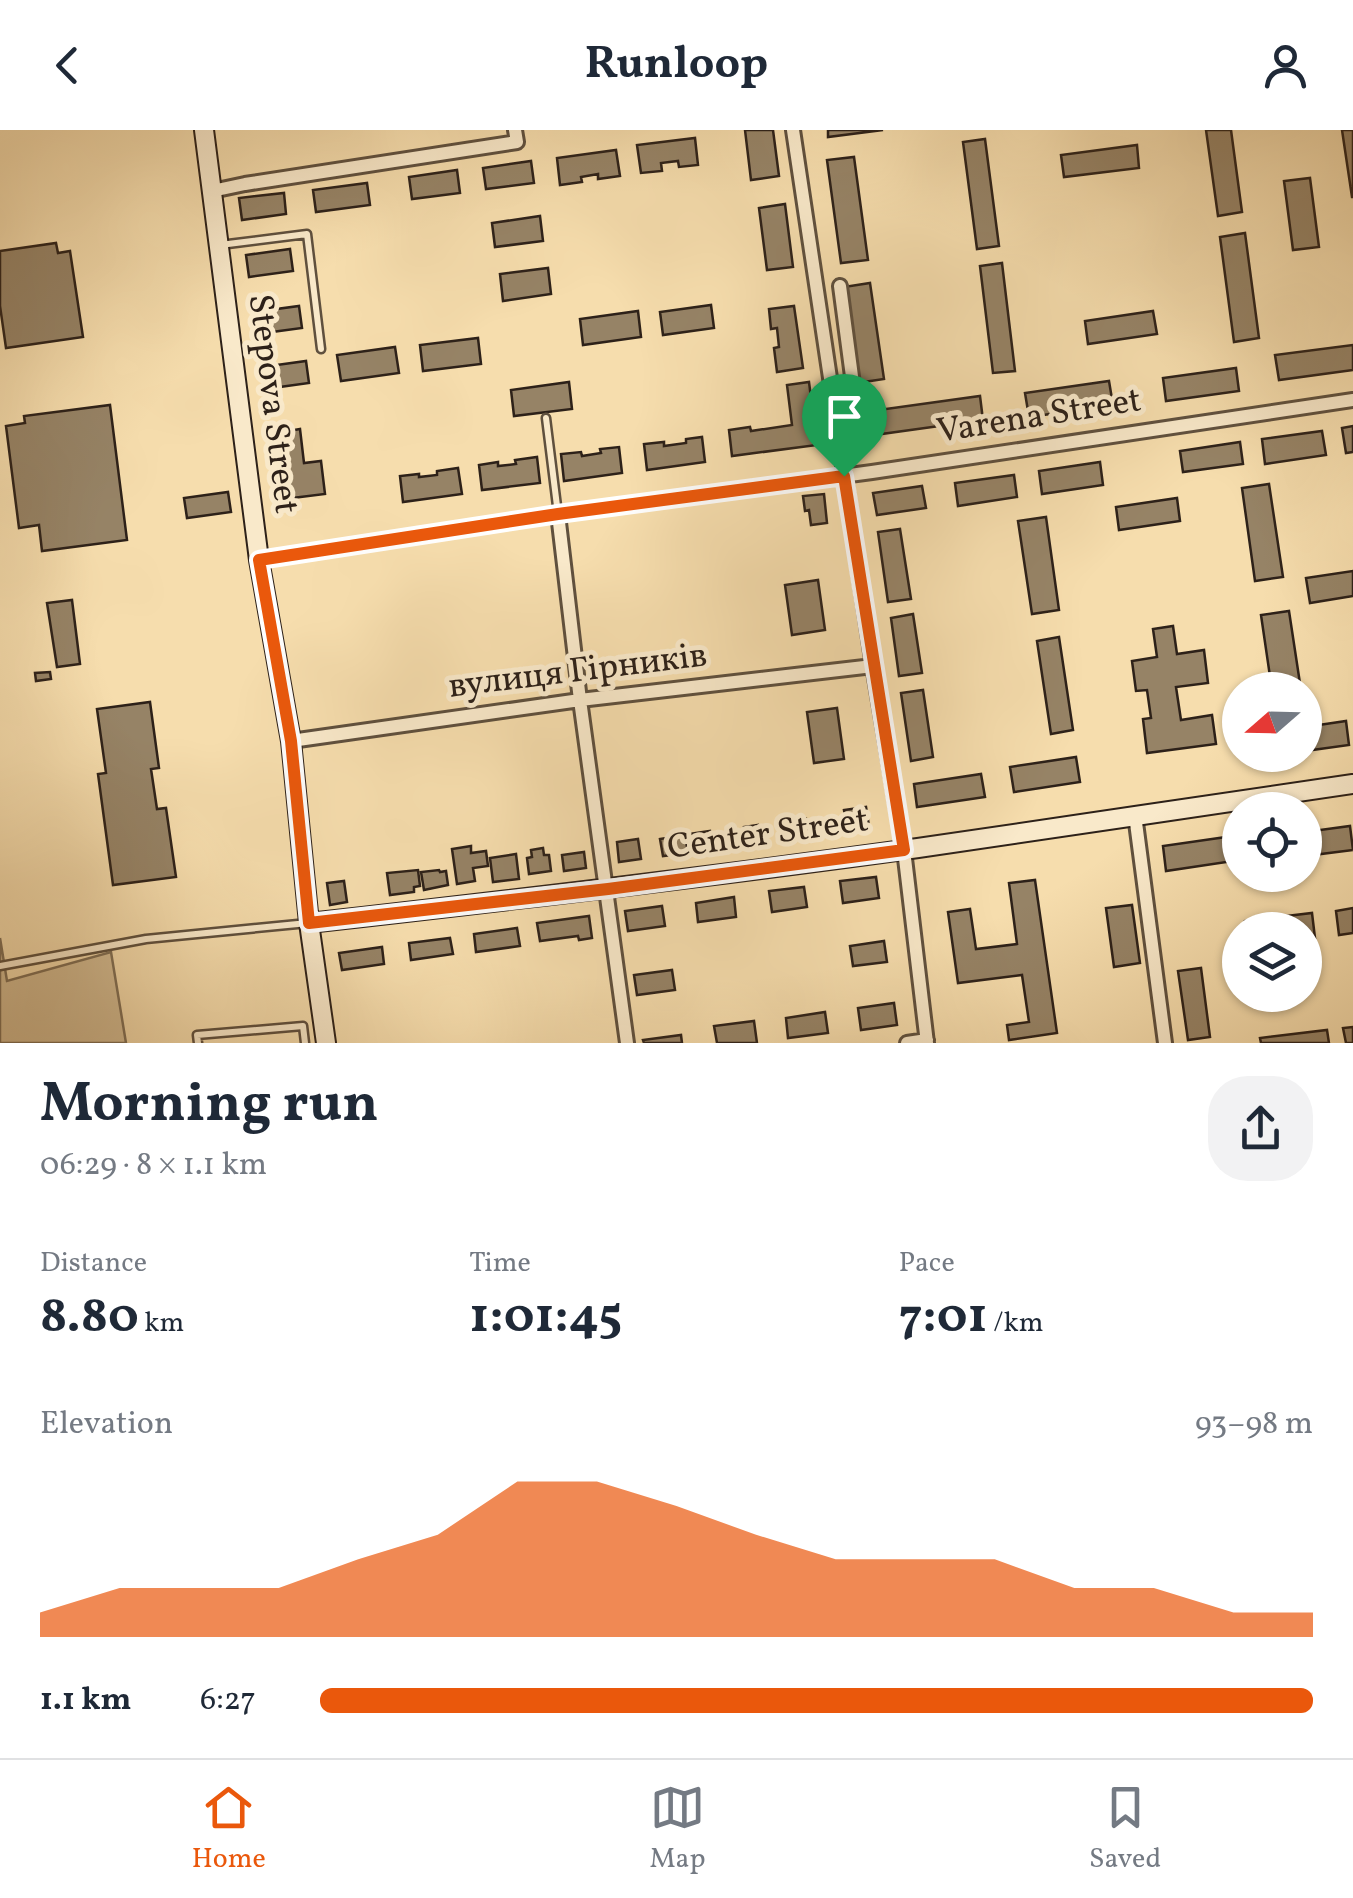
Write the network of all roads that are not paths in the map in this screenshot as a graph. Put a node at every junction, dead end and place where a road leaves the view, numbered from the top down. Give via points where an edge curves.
1 (204, 130) edge
2 (515, 130) edge
3 (793, 130) edge
4 (212, 190) junction
5 (219, 245) junction
6 (840, 286) dead end
7 (321, 349) dead end
8 (853, 384) dead end
9 (1353, 400) edge
10 (546, 418) dead end
11 (844, 476) junction
12 (558, 514) junction
13 (259, 560) junction
14 (873, 666) junction
15 (580, 700) junction
16 (291, 741) junction
17 (1353, 784) edge
18 (1135, 815) junction
19 (904, 850) junction
20 (608, 889) junction
21 (309, 923) junction
22 (0, 966) edge
23 (927, 1042) edge
24 (198, 1043) edge
25 (305, 1043) edge
26 (326, 1043) edge
27 (627, 1043) edge
28 (907, 1043) edge
29 (1164, 1043) edge

1 - 4 main road, Stepova Street
2 - 4 street via 516,142
3 - 11 street
4 - 5 main road, Stepova Street
5 - 7 lane via 307,234
5 - 13 main road, Stepova Street
6 - 8 street
9 - 11 street, Varena Street
10 - 12 lane
11 - 12 street, Varena Street
11 - 14 street
12 - 13 street, Varena Street
12 - 15 street
13 - 16 main road, Stepova Street
14 - 15 street, вулиця Гірників
14 - 19 street
15 - 16 street, вулиця Гірників
15 - 20 street
16 - 21 main road, Stepova Street
17 - 18 main road, Center Street
18 - 19 main road, Center Street
18 - 29 street
19 - 20 main road, Center Street
19 - 23 street
20 - 21 main road, Center Street
20 - 27 street
21 - 22 lane via 146,938
21 - 26 main road, Stepova Street
23 - 28 street
24 - 25 lane via 197,1035 303,1026

